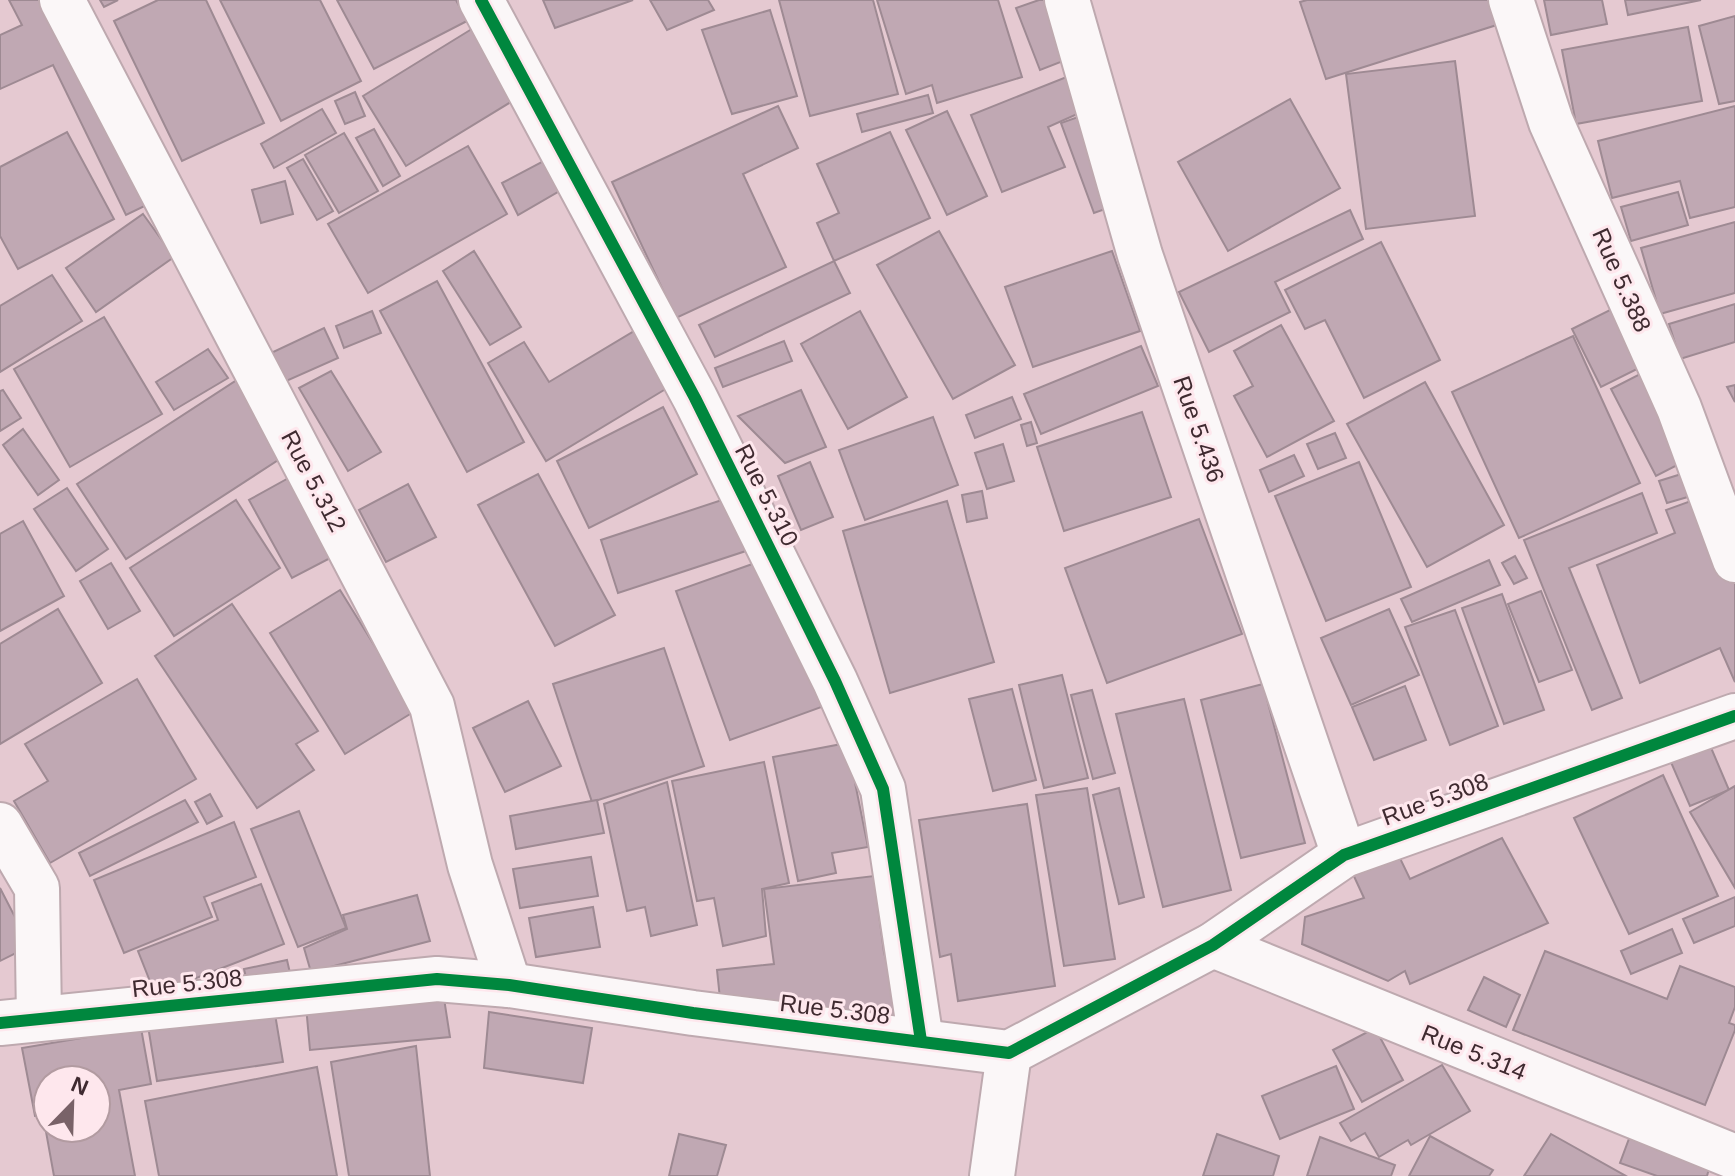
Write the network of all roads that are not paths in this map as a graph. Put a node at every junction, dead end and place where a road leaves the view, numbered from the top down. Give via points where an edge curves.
1 (62, 0) edge
2 (481, 0) edge
3 (1067, 0) edge
4 (1511, 0) edge
5 (1735, 560) edge
6 (1735, 716) edge
7 (0, 825) edge
8 (1344, 855) junction
9 (1213, 945) junction
10 (509, 985) junction
11 (20, 1021) edge
12 (921, 1041) junction
13 (1009, 1053) junction
14 (1735, 1157) edge
15 (992, 1176) edge

1 - 10 street, Rue 5.312 via 432,706 470,865
2 - 12 street, Rue 5.310 via 695,398 883,789
3 - 8 street, Rue 5.436 via 1140,255
4 - 5 street, Rue 5.388 via 1551,122 1679,408
6 - 8 street, Rue 5.308
7 - 11 street via 37,888
8 - 9 street, Rue 5.308
9 - 13 street, Rue 5.308
9 - 14 street, Rue 5.314
10 - 11 street, Rue 5.308 via 437,979
10 - 12 street, Rue 5.308
12 - 13 street, Rue 5.308
13 - 15 street

